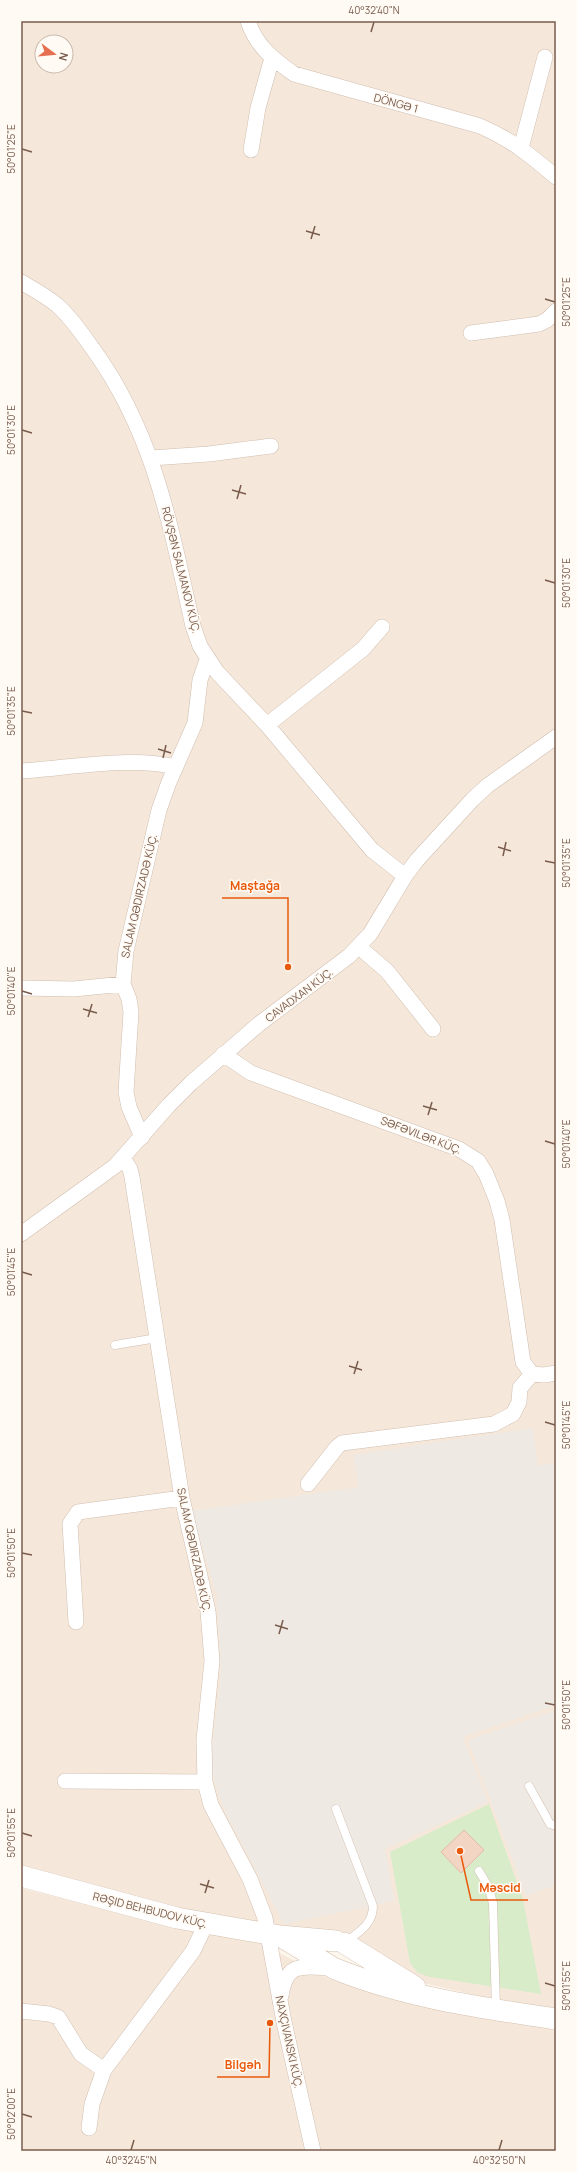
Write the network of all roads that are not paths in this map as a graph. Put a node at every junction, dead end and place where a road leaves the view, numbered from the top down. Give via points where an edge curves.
1 (248, 21) edge
2 (545, 57) dead end
3 (272, 58) junction
4 (522, 148) junction
5 (251, 150) dead end
6 (556, 177) edge
7 (21, 282) edge
8 (556, 311) edge
9 (471, 333) dead end
10 (271, 446) dead end
11 (151, 458) junction
12 (382, 627) dead end
13 (207, 660) junction
14 (268, 725) junction
15 (556, 737) edge
16 (176, 767) junction
17 (21, 771) edge
18 (405, 876) junction
19 (359, 947) junction
20 (123, 984) junction
21 (21, 988) edge
22 (434, 1029) dead end
23 (223, 1054) junction
24 (142, 1137) junction
25 (123, 1158) junction
26 (21, 1234) edge
27 (157, 1338) junction
28 (115, 1345) dead end
29 (556, 1373) edge
30 (532, 1374) junction
31 (308, 1484) dead end
32 (182, 1498) junction
33 (76, 1622) dead end
34 (65, 1781) dead end
35 (205, 1782) junction
36 (529, 1786) dead end
37 (336, 1809) dead end
38 (556, 1826) edge
39 (479, 1871) dead end
40 (21, 1876) edge
41 (206, 1924) junction
42 (274, 1935) junction
43 (340, 1942) junction
44 (332, 1967) junction
45 (432, 1996) junction
46 (280, 2003) junction
47 (496, 2010) junction
48 (21, 2011) edge
49 (556, 2019) edge
50 (104, 2070) junction
51 (89, 2128) dead end
52 (313, 2151) edge

1 - 3 street, DÖNGƏ 1 via 260,45
2 - 4 street
3 - 4 street, DÖNGƏ 1 via 294,74 310,80 480,126
3 - 5 street via 258,108
4 - 6 street, DÖNGƏ 1
7 - 11 street, RÖVŞƏN SALMANOV KÜÇ. via 57,305 79,329 121,394
8 - 9 street via 539,324
10 - 11 street
11 - 13 street, RÖVŞƏN SALMANOV KÜÇ. via 162,492 193,626
12 - 14 street via 363,649
13 - 14 street, RÖVŞƏN SALMANOV KÜÇ.
13 - 16 street, SALAM QƏDIRZADƏ KÜÇ. via 200,680 195,723
14 - 18 street, RÖVŞƏN SALMANOV KÜÇ. via 372,850
15 - 18 street, CAVADXAN KÜÇ. via 487,786
16 - 17 street via 137,762
16 - 20 street, SALAM QƏDIRZADƏ KÜÇ. via 159,810 151,842 126,951
18 - 19 street, CAVADXAN KÜÇ. via 370,934
19 - 22 street via 387,971
19 - 23 street, CAVADXAN KÜÇ.
20 - 21 street via 74,989
20 - 24 street, SALAM QƏDIRZADƏ KÜÇ. via 131,1012 126,1092
23 - 24 street, CAVADXAN KÜÇ. via 169,1105
23 - 30 street, SƏFƏVILƏR KÜÇ. via 251,1073 459,1149 478,1161 486,1174 502,1220 523,1362
24 - 25 street, CAVADXAN KÜÇ.
25 - 26 street, CAVADXAN KÜÇ.
25 - 27 street, SALAM QƏDIRZADƏ KÜÇ. via 132,1177
27 - 28 lane
27 - 32 street, SALAM QƏDIRZADƏ KÜÇ.
29 - 30 street
30 - 31 street via 520,1388 519,1402 513,1414 494,1424 342,1443 336,1447
32 - 33 street via 78,1512 73,1516 70,1524
32 - 35 street, SALAM QƏDIRZADƏ KÜÇ. via 202,1579 211,1636 211,1681 204,1740
34 - 35 street
35 - 42 street, SALAM QƏDIRZADƏ KÜÇ. via 211,1805 250,1879
36 - 38 lane via 550,1824
37 - 43 lane via 373,1906 369,1923
39 - 47 lane via 488,1886 493,1903
40 - 41 street, RƏŞID BEHBUDOV KÜÇ.
41 - 42 street, RƏŞID BEHBUDOV KÜÇ.
41 - 50 street via 193,1952
42 - 43 street, RƏŞID BEHBUDOV KÜÇ.
42 - 44 street
42 - 46 street, SALAM QƏDIRZADƏ KÜÇ.
43 - 44 street via 350,1950 348,1962 342,1967
43 - 45 street
44 - 45 street via 365,1980
44 - 46 street via 293,1969 283,1982
45 - 47 street
46 - 52 street, SALAM QƏDIRZADƏ KÜÇ.
47 - 49 street
48 - 50 street via 58,2017 81,2054
50 - 51 street via 92,2104

